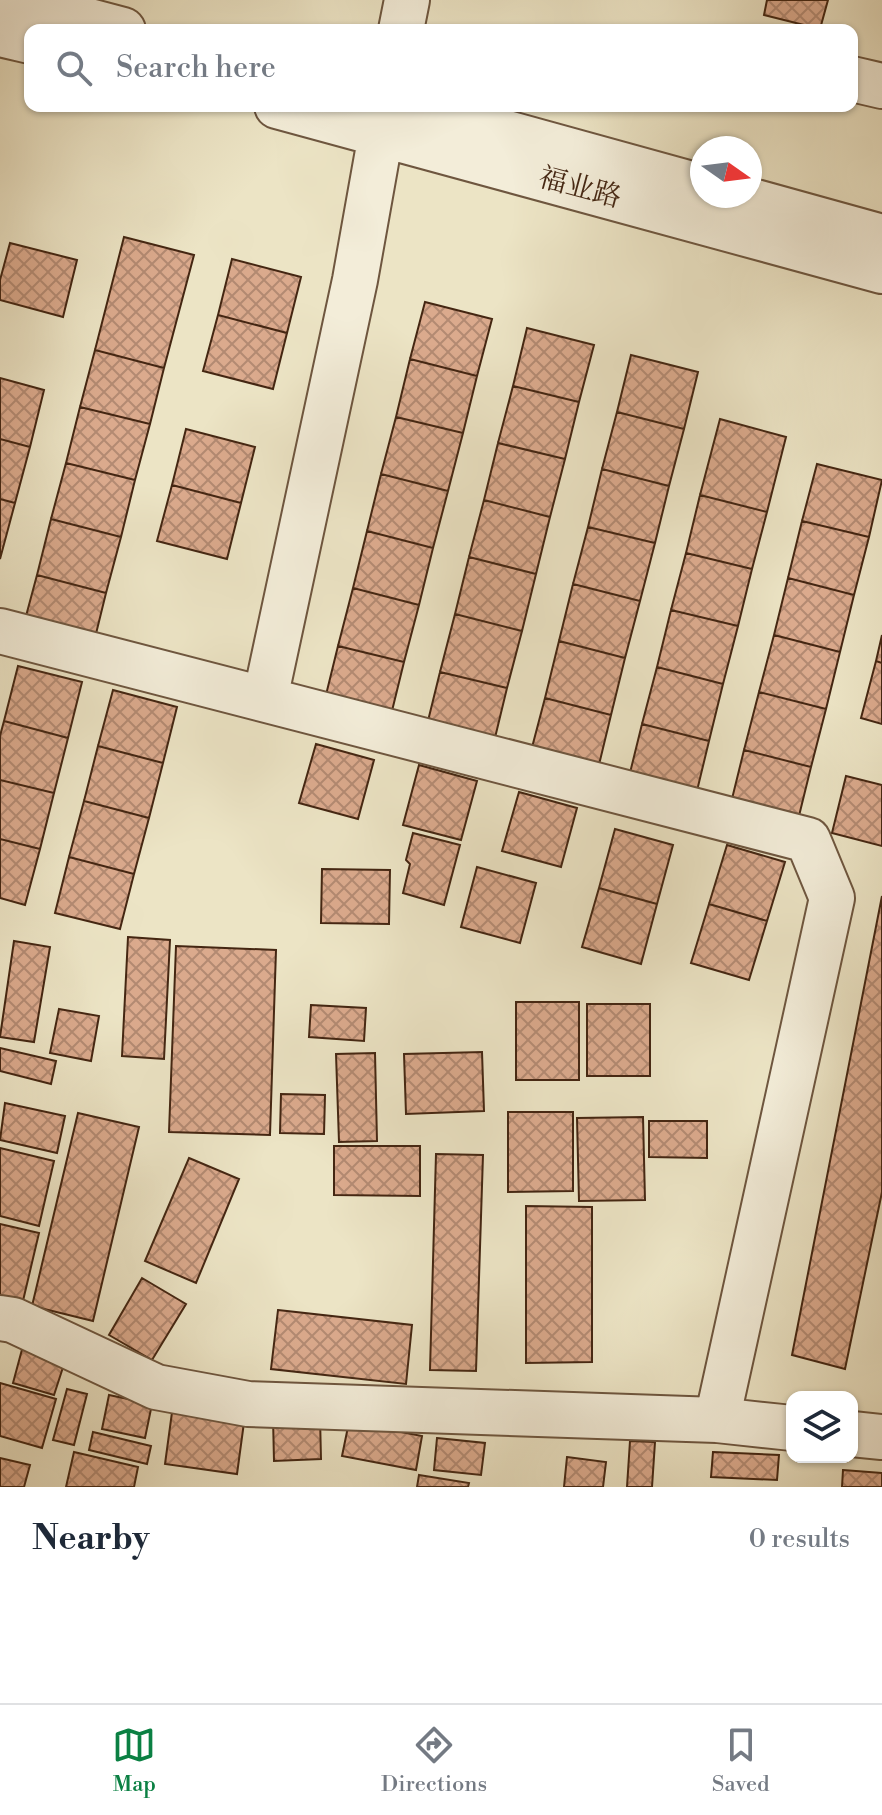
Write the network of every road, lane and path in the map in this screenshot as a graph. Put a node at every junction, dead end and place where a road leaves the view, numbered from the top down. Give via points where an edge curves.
1 (10, 0) edge
2 (407, 0) edge
3 (100, 24) edge
4 (402, 24) edge
5 (0, 34) edge
6 (24, 40) edge
7 (858, 80) edge
8 (882, 86) edge
9 (354, 112) edge
10 (392, 115) edge
11 (690, 184) edge
12 (762, 204) edge
13 (882, 237) edge
14 (882, 271) edge
15 (0, 631) edge
16 (265, 699) junction
17 (0, 1318) edge
18 (717, 1420) junction
19 (786, 1427) edge
20 (858, 1435) edge
21 (882, 1437) edge

1 - 3 street
2 - 4 street
5 - 6 street
7 - 8 street
9 - 10 street, 福业路
10 - 11 street, 福业路
10 - 14 street, 福业路
10 - 16 street
12 - 13 street
15 - 16 street
16 - 18 street via 808,840 832,898
17 - 18 street via 156,1387 248,1404
18 - 19 street
20 - 21 street

